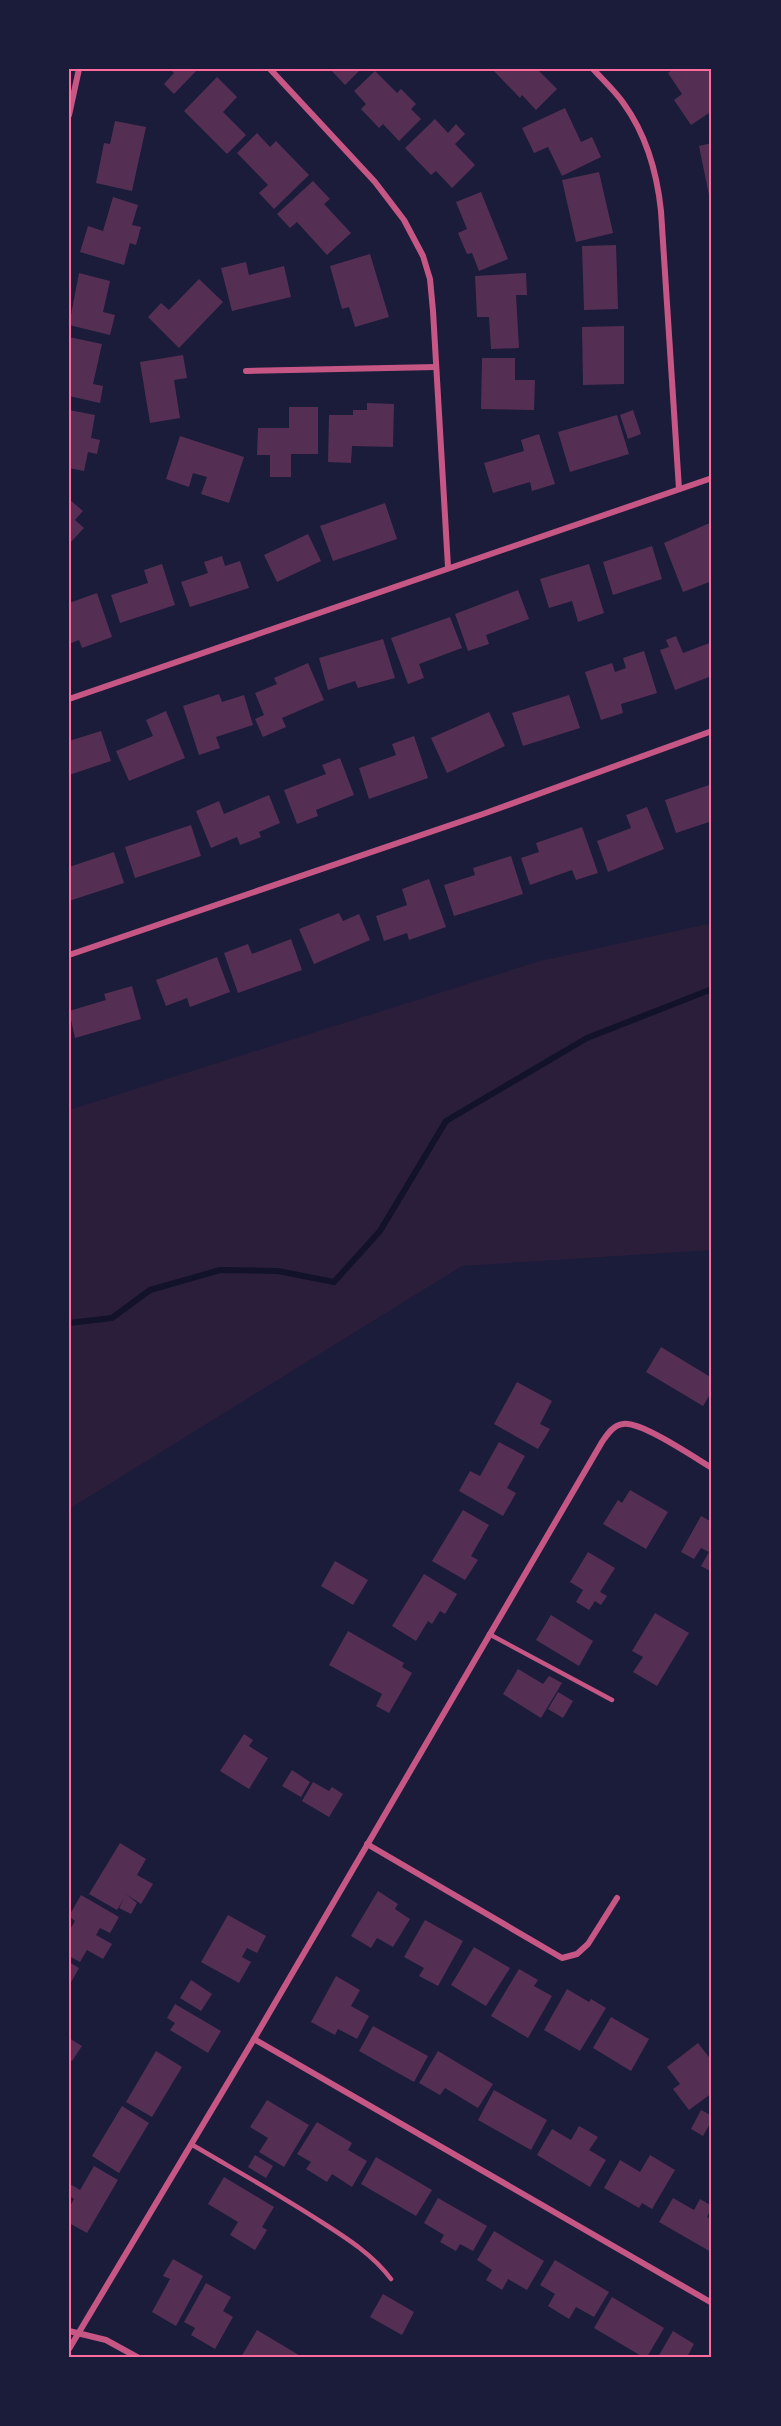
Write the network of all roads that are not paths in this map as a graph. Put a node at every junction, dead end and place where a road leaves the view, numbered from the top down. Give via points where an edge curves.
1 (79, 69) edge
2 (270, 69) edge
3 (592, 69) edge
4 (69, 115) edge
5 (436, 367) junction
6 (246, 371) dead end
7 (712, 477) edge
8 (679, 489) junction
9 (448, 567) junction
10 (69, 699) edge
11 (712, 731) edge
12 (69, 955) edge
13 (712, 1468) edge
14 (489, 1634) junction
15 (612, 1700) dead end
16 (367, 1844) junction
17 (617, 1898) dead end
18 (254, 2039) junction
19 (191, 2144) junction
20 (391, 2279) dead end
21 (712, 2303) edge
22 (69, 2331) edge
23 (78, 2333) junction
24 (69, 2349) edge
25 (137, 2357) edge

1 - 4 street
2 - 5 street via 375,182 404,220 430,279
3 - 8 street via 630,113 655,171
5 - 6 street
5 - 9 street
7 - 8 street
8 - 9 street
9 - 10 street
11 - 12 street via 483,814
13 - 14 street via 638,1426 623,1424 611,1430
14 - 15 lane
14 - 16 street
16 - 17 street via 562,1958 577,1954 588,1944
16 - 18 street
18 - 19 street
18 - 21 street
19 - 20 lane via 345,2237 378,2262
19 - 23 street
22 - 23 street
23 - 24 street
23 - 25 street via 106,2340

